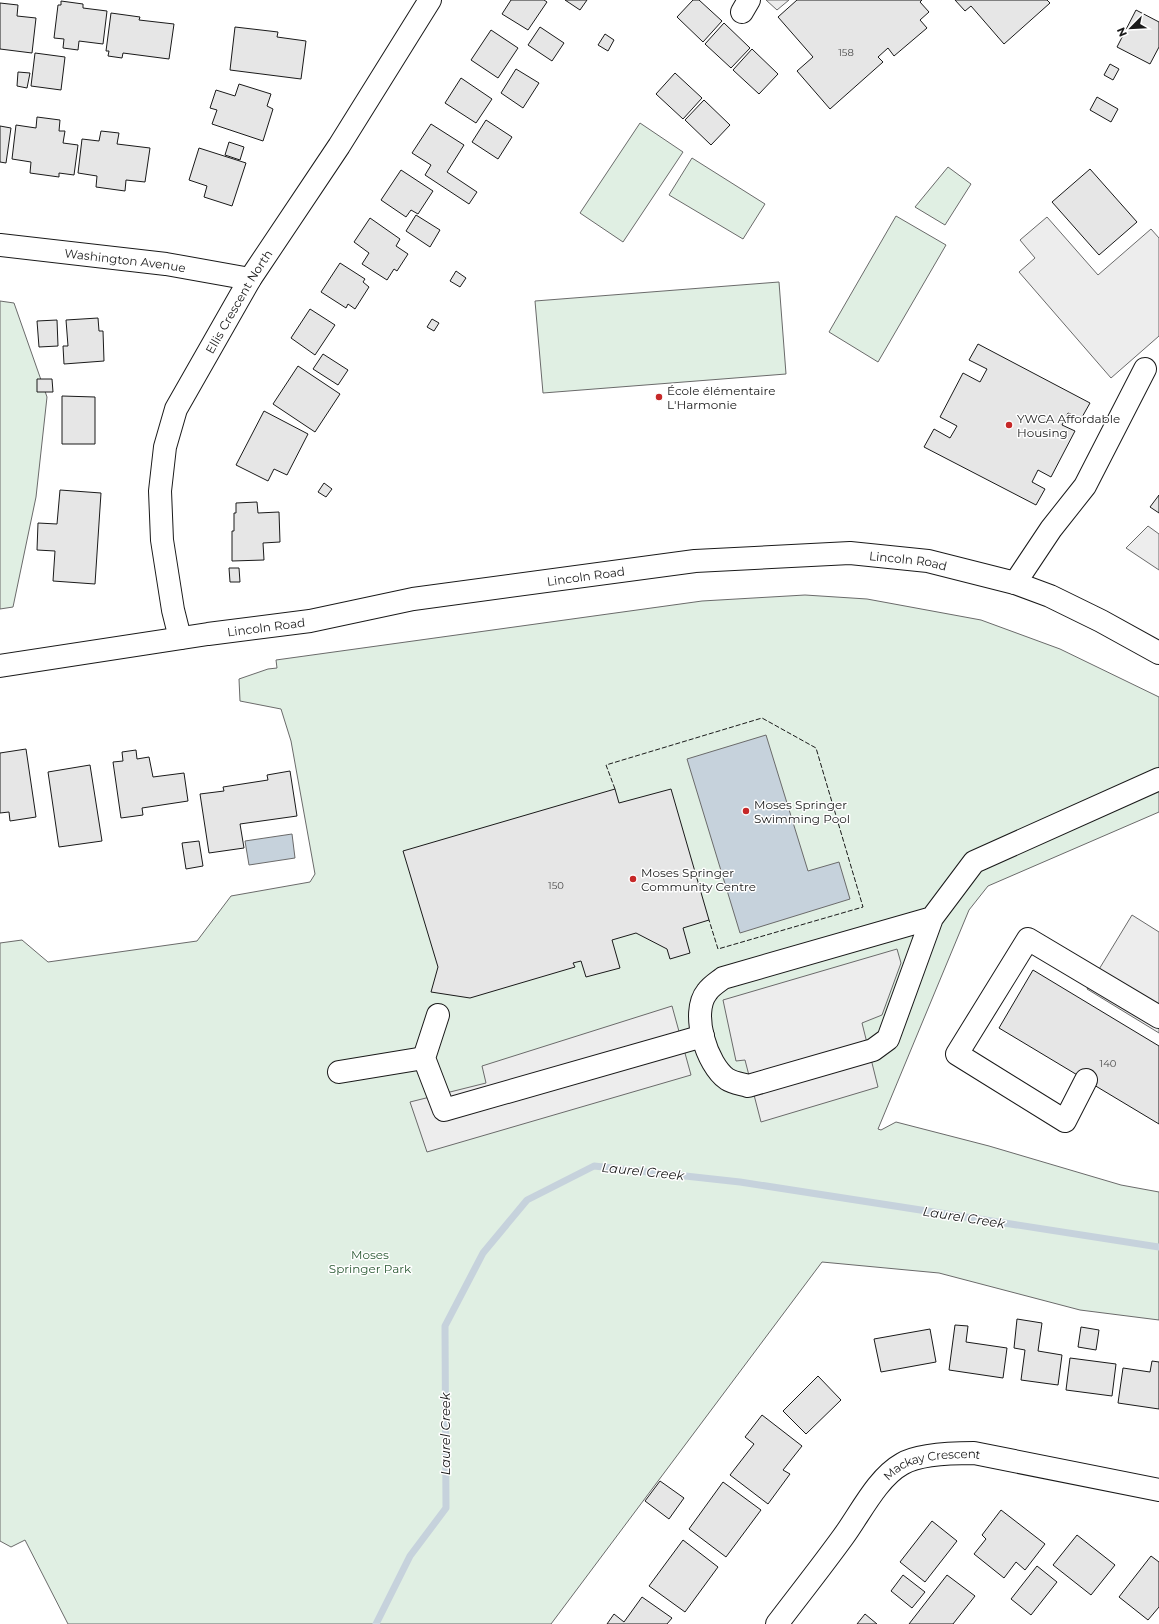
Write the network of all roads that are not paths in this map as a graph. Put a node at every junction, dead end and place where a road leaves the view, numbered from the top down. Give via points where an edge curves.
1 (430, 0) edge
2 (0, 245) edge
3 (250, 279) junction
4 (1144, 368) dead end
5 (1015, 583) junction
6 (180, 638) junction
7 (1159, 654) edge
8 (0, 666) edge
9 (1159, 779) edge
10 (932, 918) junction
11 (438, 1014) dead end
12 (1159, 1017) edge
13 (703, 1036) junction
14 (424, 1058) junction
15 (339, 1072) dead end
16 (1086, 1080) dead end
17 (1159, 1490) edge
18 (777, 1624) edge

1 - 3 street, Ellis Crescent North via 339,146
2 - 3 street, Washington Avenue via 166,264
3 - 6 street, Ellis Crescent North via 176,409 165,447 160,491 162,540
4 - 5 street via 1085,486
5 - 6 street, Lincoln Road via 928,561 850,553 703,561 413,599 310,621
5 - 7 street, Lincoln Road via 1050,596 1101,621
6 - 8 street, Lincoln Road
9 - 10 street via 974,862
10 - 13 street via 723,978 706,992 699,1014
10 - 13 street via 888,1040 873,1050 748,1086 728,1079 712,1063
11 - 14 street
12 - 16 street via 1028,939 957,1054 1065,1121
13 - 14 street via 444,1110
14 - 15 street
17 - 18 street, Mackay Crescent via 974,1453 955,1452 903,1463 885,1478

